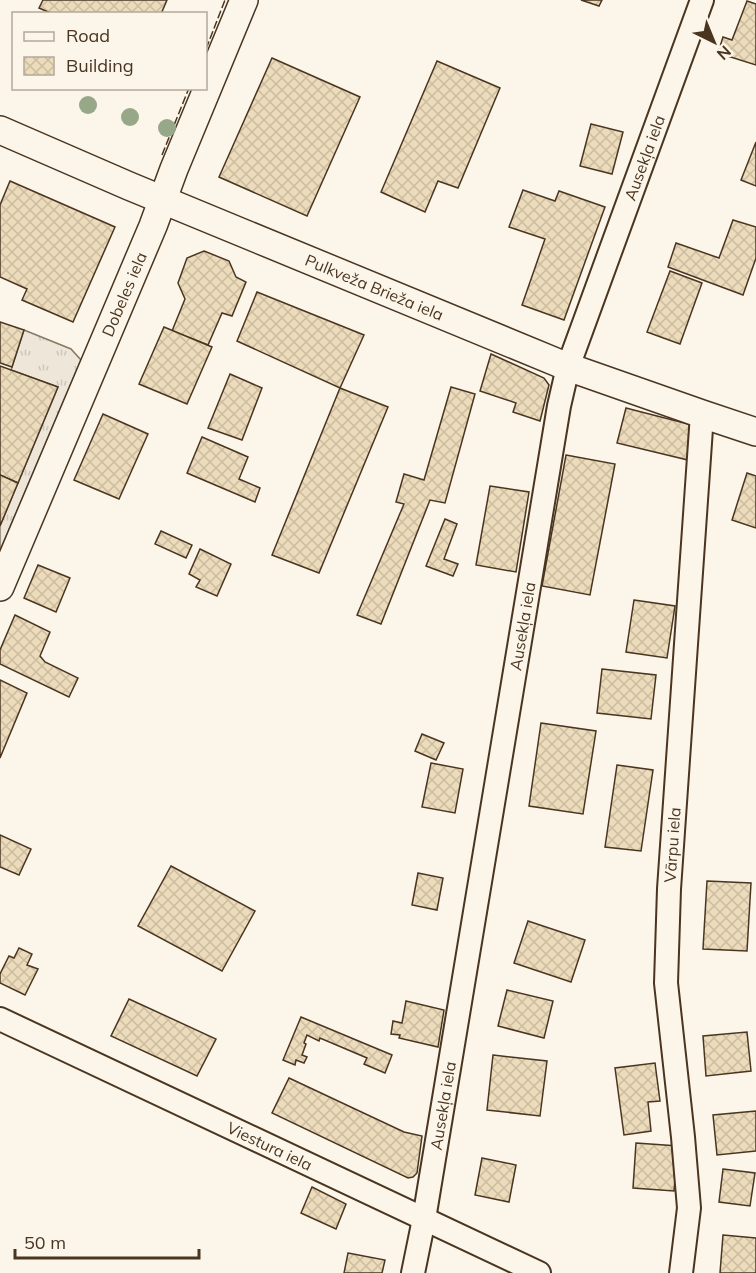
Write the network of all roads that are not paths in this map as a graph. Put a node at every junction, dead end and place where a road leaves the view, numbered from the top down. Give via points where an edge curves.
1 (244, 0) edge
2 (702, 0) edge
3 (0, 130) edge
4 (162, 200) junction
5 (568, 367) junction
6 (702, 414) junction
7 (756, 432) edge
8 (0, 587) edge
9 (0, 1019) edge
10 (424, 1219) junction
11 (413, 1273) edge
12 (539, 1273) edge
13 (681, 1273) edge

1 - 4 street, Dobeles iela
2 - 5 street, Ausekļa iela
3 - 4 street, Pulkveža Brieža iela
4 - 5 street, Pulkveža Brieža iela
4 - 8 street, Dobeles iela
5 - 6 street, Pulkveža Brieža iela
5 - 10 street, Ausekļa iela
6 - 7 street, Pulkveža Brieža iela
6 - 13 street, Vārpu iela via 666,983 688,1208
9 - 10 street, Viestura iela
10 - 11 street, Ausekļa iela
10 - 12 street, Viestura iela

